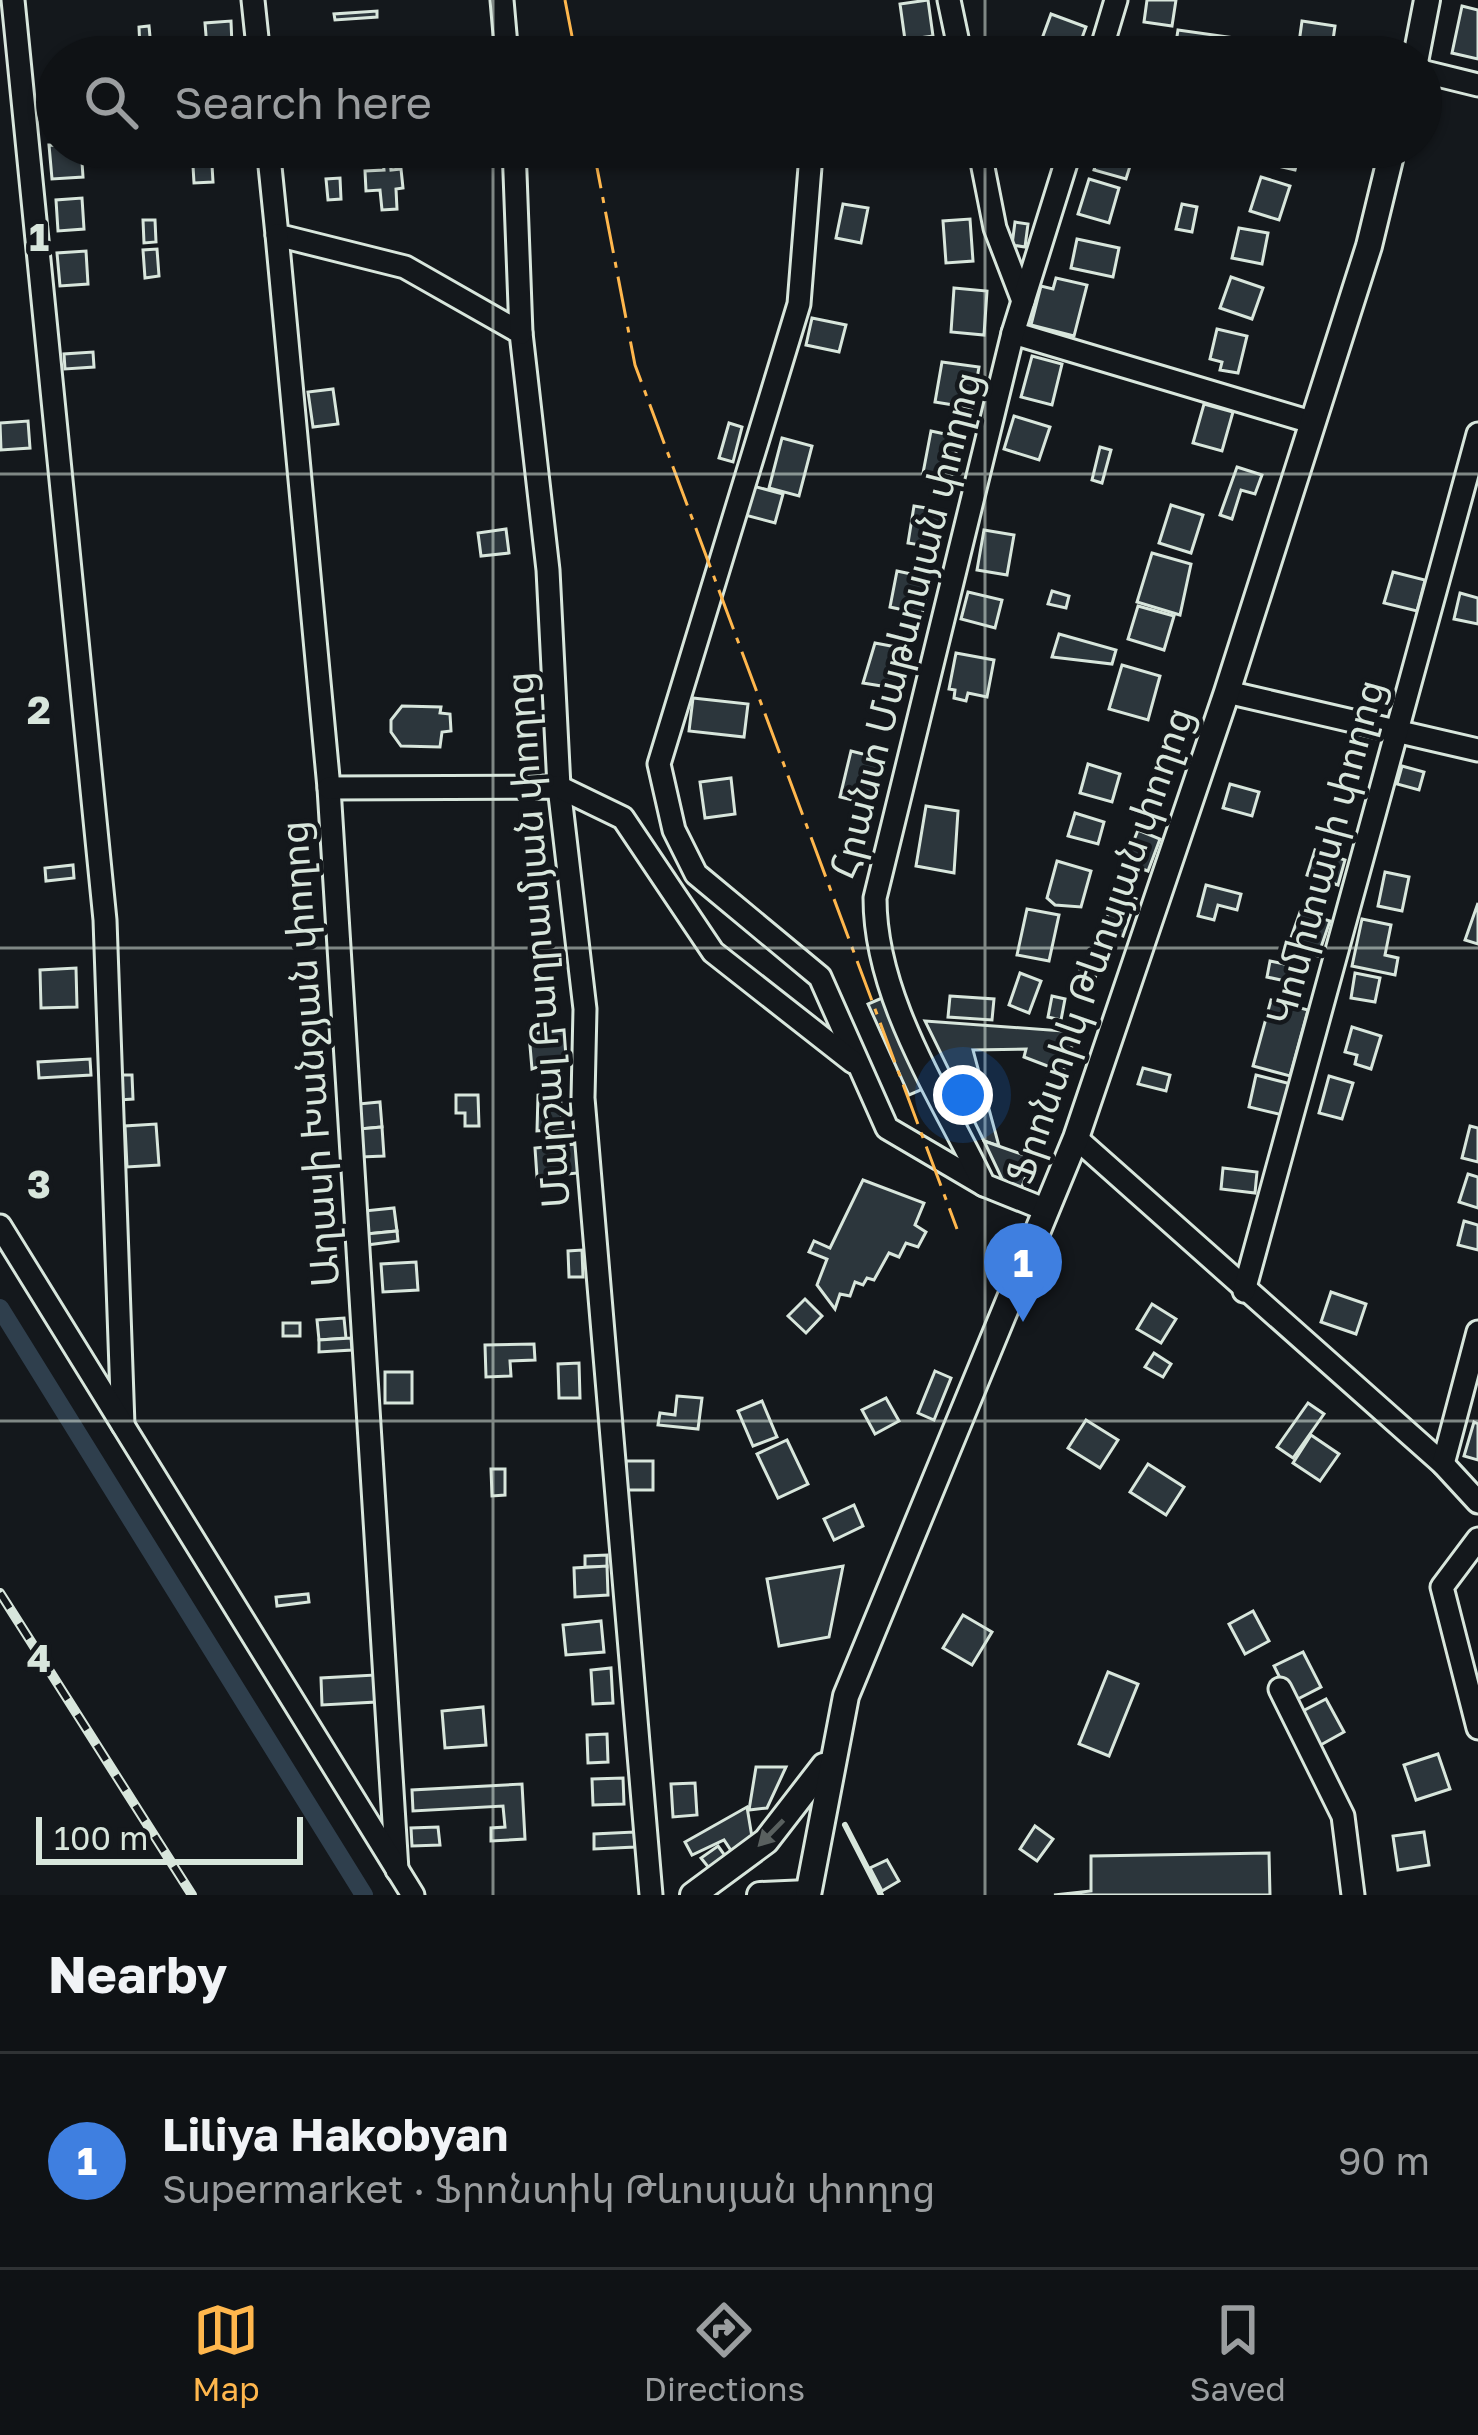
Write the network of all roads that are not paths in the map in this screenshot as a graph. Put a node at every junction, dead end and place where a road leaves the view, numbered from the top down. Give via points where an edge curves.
1 (13, 0) edge
2 (253, 0) edge
3 (502, 0) edge
4 (949, 0) edge
5 (1115, 0) edge
6 (1427, 0) edge
7 (257, 36) edge
8 (505, 36) edge
9 (957, 36) edge
10 (1105, 36) edge
11 (1420, 36) edge
12 (1442, 76) edge
13 (1478, 85) edge
14 (270, 168) edge
15 (515, 168) edge
16 (810, 168) edge
17 (983, 168) edge
18 (1064, 168) edge
19 (1389, 168) edge
20 (277, 235) junction
21 (1023, 301) junction
22 (521, 333) junction
23 (1013, 333) junction
24 (1312, 422) junction
25 (1478, 434) edge
26 (1227, 692) junction
27 (1394, 730) junction
28 (1478, 750) edge
29 (328, 788) junction
30 (559, 788) junction
31 (860, 1067) junction
32 (1076, 1138) junction
33 (984, 1185) junction
34 (1044, 1209) junction
35 (0, 1226) edge
36 (1244, 1291) junction
37 (1478, 1332) edge
38 (123, 1425) junction
39 (1443, 1464) junction
40 (1478, 1502) edge
41 (1478, 1539) edge
42 (1280, 1689) dead end
43 (1478, 1728) edge
44 (832, 1753) junction
45 (397, 1870) junction
46 (808, 1894) edge
47 (412, 1895) edge
48 (651, 1895) edge
49 (693, 1895) edge
50 (760, 1895) edge
51 (1353, 1895) edge

1 - 38 street via 105,920
2 - 7 street
3 - 8 street
4 - 9 street
5 - 10 street
6 - 11 main road
12 - 13 street
14 - 20 street
15 - 22 street, Մարշալ Բաղրամյան փողոց
16 - 31 street via 799,304 659,764 674,830 696,874 820,977
17 - 21 street
18 - 21 street, Հրանտ Մաթևոսյան փողոց
19 - 24 main road, Ֆրոնտիկ Թևոսյան փողոց
20 - 22 street via 405,267
20 - 29 street, Աղասի Խանջյան փողոց
21 - 23 street, Հրանտ Մաթևոսյան փողոց
22 - 30 street, Մարշալ Բաղրամյան փողոց via 548,570
23 - 24 street
23 - 33 street, Հրանտ Մաթևոսյան փողոց via 875,898 890,991
24 - 26 main road, Ֆրոնտիկ Թևոսյան փողոց
25 - 27 street, Կոմիտասի փողոց
26 - 27 street
26 - 32 main road, Ֆրոնտիկ Թևոսյան փողոց
27 - 28 street
27 - 36 street, Կոմիտասի փողոց
29 - 30 street
29 - 45 street, Աղասի Խանջյան փողոց
30 - 31 street via 623,818 713,952
30 - 48 street, Մարշալ Բաղրամյան փողոց via 585,1009 583,1098
31 - 33 street via 886,1128
32 - 34 main road, Ֆրոնտիկ Թևոսյան փողոց
32 - 36 street
33 - 34 street
34 - 44 main road, Ֆրոնտիկ Թևոսյան փողոց via 846,1696
35 - 38 street
36 - 39 street
37 - 39 street
38 - 45 street
39 - 40 street
41 - 43 street via 1442,1586
42 - 51 street via 1343,1816
44 - 46 main road, Ֆրոնտիկ Թևոսյան փողոց
44 -> 49 main road via 766,1840
45 - 47 street
46 - 50 main road

